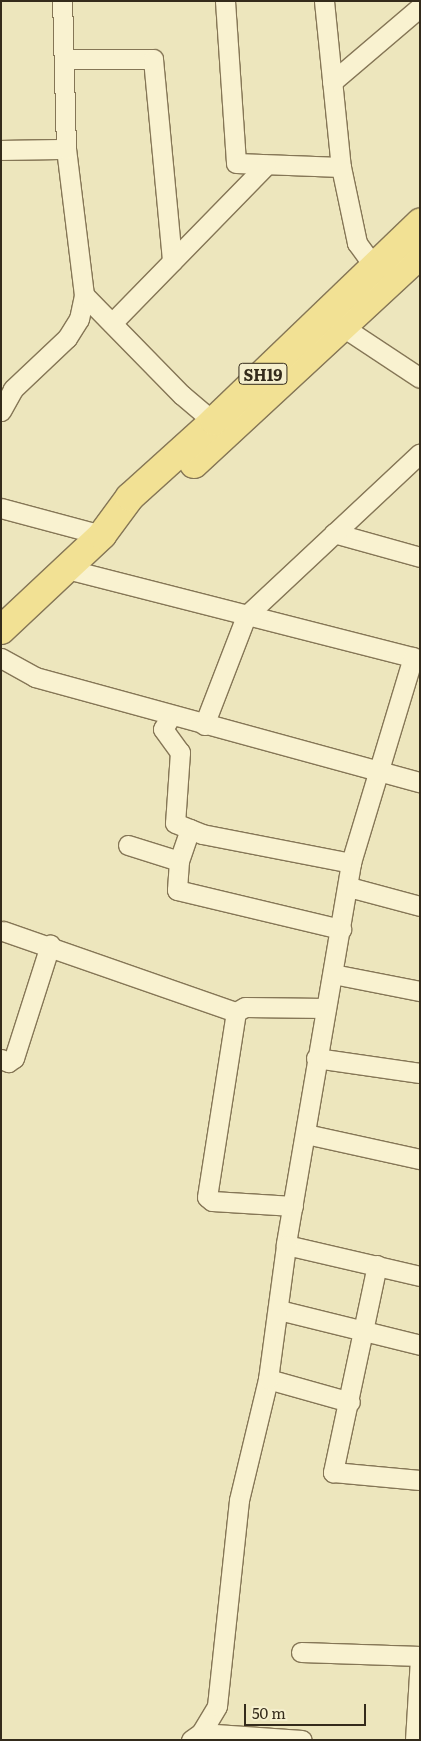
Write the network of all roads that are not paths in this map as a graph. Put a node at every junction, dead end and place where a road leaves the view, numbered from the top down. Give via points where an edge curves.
1 (62, 1) edge
2 (225, 1) edge
3 (324, 1) edge
4 (420, 7) edge
5 (64, 59) junction
6 (332, 82) junction
7 (66, 149) junction
8 (1, 150) edge
9 (266, 164) junction
10 (341, 167) junction
11 (420, 223) edge
12 (172, 261) junction
13 (417, 262) edge
14 (382, 276) junction
15 (84, 296) junction
16 (112, 323) junction
17 (343, 327) junction
18 (420, 378) edge
19 (1, 411) edge
20 (221, 428) junction
21 (420, 453) edge
22 (1, 508) edge
23 (105, 531) junction
24 (334, 533) junction
25 (420, 557) edge
26 (67, 569) junction
27 (246, 616) junction
28 (1, 630) edge
29 (1, 658) edge
30 (416, 658) edge
31 (170, 716) junction
32 (204, 725) junction
33 (378, 771) junction
34 (420, 782) edge
35 (190, 829) junction
36 (128, 845) dead end
37 (179, 861) junction
38 (351, 863) junction
39 (349, 887) junction
40 (420, 906) edge
41 (341, 929) junction
42 (3, 931) dead end
43 (50, 946) junction
44 (333, 974) junction
45 (420, 991) edge
46 (326, 1008) junction
47 (236, 1012) junction
48 (316, 1058) junction
49 (1, 1060) edge
50 (420, 1073) edge
51 (306, 1134) junction
52 (420, 1159) edge
53 (293, 1206) junction
54 (286, 1246) junction
55 (377, 1265) junction
56 (420, 1276) edge
57 (279, 1310) junction
58 (364, 1332) junction
59 (420, 1345) edge
60 (268, 1379) junction
61 (350, 1402) junction
62 (420, 1480) edge
63 (301, 1652) dead end
64 (420, 1657) edge
65 (196, 1737) edge
66 (302, 1740) edge
67 (414, 1740) edge

1 - 5 street
2 - 9 street via 236,164
3 - 6 street
4 - 6 street
5 - 7 street
5 - 12 street via 153,59
6 - 10 street
7 - 8 street
7 - 15 street
9 - 10 street
9 - 12 street
10 - 14 street via 357,242
11 - 14 main road, SH19
12 - 16 street
13 - 14 main road, SH19
14 - 17 main road, SH19
14 - 20 main road, SH19
15 - 16 street
15 - 19 street via 79,319 67,338 13,389
16 - 20 street via 182,395
17 - 18 street
17 - 20 main road, SH19
20 - 23 main road, SH19 via 136,514
21 - 24 street
22 - 23 street
23 - 26 main road, SH19
24 - 25 street
24 - 27 street
26 - 27 street
26 - 28 main road, SH19
27 - 30 street
27 - 32 street
29 - 31 street via 35,677
30 - 33 street
31 - 32 street
31 - 35 street via 163,729 180,752 175,823
32 - 33 street
33 - 34 street
33 - 38 street
35 - 37 street
35 - 38 street
36 - 37 street
37 - 41 street via 175,884 180,892
38 - 39 street
39 - 40 street
39 - 41 street
41 - 44 street
42 - 43 street
43 - 47 street
43 - 49 street via 14,1058 8,1062
44 - 45 street
44 - 46 street
46 - 47 street via 245,1007
46 - 48 street
47 - 53 street via 207,1197 212,1201
48 - 50 street
48 - 51 street
51 - 52 street
51 - 53 street
53 - 54 street
54 - 55 street
54 - 57 street
55 - 56 street
55 - 58 street
57 - 58 street
57 - 60 street
58 - 59 street
58 - 61 street
60 - 61 street
60 - 65 street via 239,1500 217,1706
61 - 62 street via 334,1472
63 - 64 street
64 - 67 street
65 - 66 street

